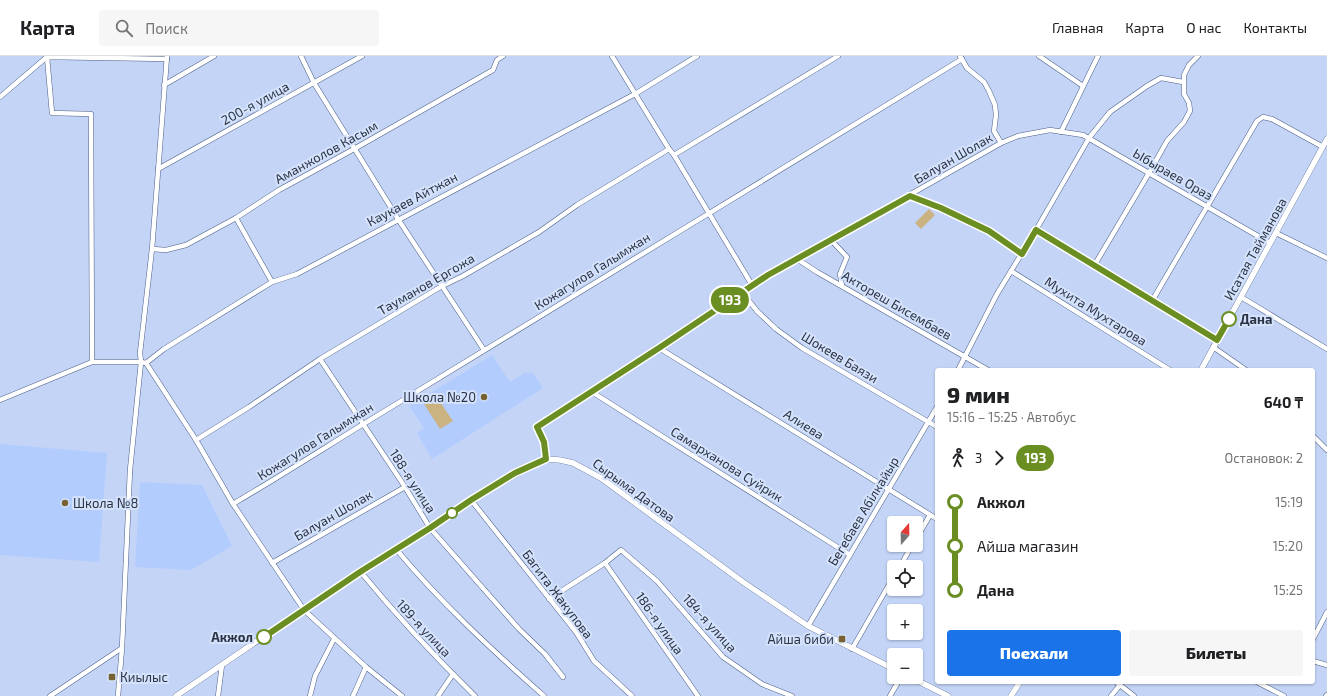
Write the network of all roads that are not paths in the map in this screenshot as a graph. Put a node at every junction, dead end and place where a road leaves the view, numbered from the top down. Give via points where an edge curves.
1 (48, 56) edge
2 (214, 56) edge
3 (301, 56) edge
4 (362, 56) edge
5 (503, 56) edge
6 (612, 56) edge
7 (697, 56) edge
8 (838, 56) edge
9 (1039, 56) edge
10 (1098, 56) edge
11 (1198, 56) edge
12 (167, 57) edge
13 (961, 57) edge
14 (496, 58) edge
15 (1184, 82) junction
16 (314, 83) junction
17 (164, 85) junction
18 (1083, 86) junction
19 (635, 94) junction
20 (0, 97) edge
21 (1061, 132) junction
22 (1089, 138) junction
23 (1327, 139) edge
24 (1001, 144) junction
25 (1323, 148) junction
26 (354, 149) junction
27 (668, 149) junction
28 (674, 155) junction
29 (158, 169) junction
30 (1149, 173) junction
31 (910, 196) junction
32 (1208, 207) junction
33 (708, 213) junction
34 (236, 218) junction
35 (398, 220) junction
36 (1036, 230) junction
37 (1276, 233) junction
38 (831, 240) junction
39 (1270, 243) junction
40 (152, 248) junction
41 (1022, 254) junction
42 (1327, 258) edge
43 (797, 259) junction
44 (1094, 266) junction
45 (1011, 271) junction
46 (272, 282) junction
47 (752, 285) junction
48 (442, 286) junction
49 (842, 286) junction
50 (742, 292) junction
51 (1241, 297) junction
52 (1152, 301) junction
53 (1217, 340) junction
54 (1214, 347) junction
55 (659, 348) junction
56 (1327, 349) edge
57 (484, 350) junction
58 (965, 357) junction
59 (320, 359) junction
60 (92, 362) junction
61 (140, 362) junction
62 (146, 363) junction
63 (959, 368) edge
64 (984, 368) edge
65 (1167, 368) edge
66 (1201, 368) edge
67 (1243, 368) edge
68 (592, 392) junction
69 (0, 400) edge
70 (935, 411) edge
71 (929, 422) junction
72 (363, 424) junction
73 (935, 426) edge
74 (1315, 438) edge
75 (196, 440) junction
76 (1327, 450) edge
77 (546, 459) junction
78 (405, 487) junction
79 (888, 489) junction
80 (471, 500) junction
81 (233, 504) junction
82 (930, 515) junction
83 (935, 518) edge
84 (923, 527) edge
85 (430, 528) junction
86 (396, 549) junction
87 (850, 555) junction
88 (272, 563) junction
89 (605, 563) junction
90 (360, 572) junction
91 (887, 588) edge
92 (549, 599) junction
93 (304, 610) junction
94 (1327, 612) edge
95 (808, 626) junction
96 (1315, 635) edge
97 (334, 639) junction
98 (122, 648) junction
99 (852, 649) junction
100 (1315, 661) edge
101 (222, 665) junction
102 (1327, 665) edge
103 (887, 666) edge
104 (366, 667) junction
105 (452, 674) junction
106 (563, 677) dead end
107 (897, 684) edge
108 (923, 684) edge
109 (1019, 684) edge
110 (1117, 684) edge
111 (1119, 684) edge
112 (1261, 684) edge
113 (50, 696) edge
114 (118, 696) edge
115 (176, 696) edge
116 (218, 696) edge
117 (310, 696) edge
118 (353, 696) edge
119 (402, 696) edge
120 (438, 696) edge
121 (475, 696) edge
122 (544, 696) edge
123 (632, 696) edge
124 (698, 696) edge
125 (792, 696) edge
126 (890, 696) edge
127 (948, 696) edge
128 (1011, 696) edge
129 (1111, 696) edge
130 (1134, 696) edge
131 (1284, 696) edge

1 - 12 street
1 - 20 street
1 - 60 street via 52,113 91,114
2 - 17 street
3 - 16 street
4 - 16 street, 200-я улица
5 - 14 street, Аманжолов Касым
6 - 19 street
7 - 19 street, Каукаев Айтжан
8 - 28 street
9 - 18 street
10 - 18 street
11 - 15 street via 1189,65
12 - 17 street
13 - 24 street via 967,68 984,82 992,98 995,105 994,131
13 - 33 street, Кожагулов Галымжан
14 - 26 street, Аманжолов Касым via 493,70
15 - 22 street via 1161,78 1110,112
15 - 30 street via 1184,94 1190,111 1167,142
16 - 26 street
16 - 29 street, 200-я улица
17 - 29 street
18 - 21 street
19 - 27 street
19 - 35 street, Каукаев Айтжан
21 - 22 street, Ыбыраев Ораз
21 - 24 street, Балуан Шолак via 1050,130 1018,136
22 - 30 street, Ыбыраев Ораз
22 - 36 street
23 - 25 street, Исатая Тайманова
24 - 31 street, Балуан Шолак
25 - 32 street via 1272,119 1263,117 1257,121
25 - 37 street, Исатая Тайманова
26 - 34 street, Аманжолов Касым via 279,190
26 - 35 street
27 - 28 street
27 - 48 street, Тауманов Ергожа via 538,232
28 - 33 street
29 - 40 street
30 - 32 street, Ыбыраев Ораз
30 - 44 street
31 - 38 street, Балуан Шолак
31 - 41 street via 989,231
32 - 39 street, Ыбыраев Ораз
32 - 52 street
33 - 47 street
33 - 57 street, Кожагулов Галымжан
34 - 40 street, Аманжолов Касым via 186,245 166,250
34 - 46 street
35 - 46 street, Каукаев Айтжан via 297,274
35 - 48 street
36 - 41 street
36 - 44 street
37 - 39 street, Исатая Тайманова
37 - 42 street
38 - 43 street, Балуан Шолак
38 - 49 street via 846,257 840,274
39 - 51 street, Исатая Тайманова
40 - 61 street
41 - 45 street
43 - 47 street, Балуан Шолак
43 - 49 street, Актореш Бисембаев
44 - 52 street
45 - 58 street via 996,294
45 - 65 street, Мухита Мухтарова
46 - 62 street, Каукаев Айтжан via 164,349
47 - 50 street, Балуан Шолак
48 - 57 street
48 - 59 street, Тауманов Ергожа
49 - 58 street, Актореш Бисембаев
50 - 55 street, Балуан Шолак
50 - 71 street, Шокеев Баязи via 776,329 802,348
51 - 53 street, Исатая Тайманова
51 - 56 street
52 - 53 street
53 - 54 street, Исатая Тайманова
54 - 66 street, Исатая Тайманова
54 - 67 street
55 - 68 street, Балуан Шолак
55 - 79 street, Алиева
57 - 72 street, Кожагулов Галымжан
58 - 63 street
58 - 64 street, Актореш Бисембаев
59 - 72 street, 188-я улица
59 - 75 street, Тауманов Ергожа
60 - 61 street
60 - 69 street
61 - 62 street
61 - 98 street via 130,470
62 - 75 street
68 - 77 street, Балуан Шолак via 537,427 544,442
68 - 87 street, Самарханова Суйрик
70 - 71 street, Бегебаев Абілкайыр
71 - 73 street, Шокеев Баязи
71 - 79 street, Бегебаев Абілкайыр
72 - 78 street, 188-я улица
72 - 81 street, Кожагулов Галымжан
74 - 76 street
75 - 81 street
77 - 80 street via 515,473
77 - 95 street, Сырыма Датова via 573,463 601,478 743,582
78 - 85 street, 188-я улица
78 - 88 street, Балуан Шолак
79 - 82 street, Алиева
79 - 87 street, Бегебаев Абілкайыр
80 - 85 street
80 - 92 street, Багита Жакупова
81 - 88 street
82 - 83 street, Алиева
82 - 84 street
85 - 86 street
85 - 106 street, 188-я улица
86 - 90 street
86 - 122 street via 495,653
87 - 95 street, Бегебаев Абілкайыр
88 - 93 street
89 - 92 street
89 - 124 street, 186-я улица
89 - 125 street, 184-я улица via 621,550 657,581 723,657 762,684
90 - 93 street
90 - 105 street, 189-я улица via 386,604
91 - 99 street
92 - 123 street, Багита Жакупова via 576,632 594,662
93 - 97 street
93 - 101 street
94 - 96 street
95 - 99 street, Сырыма Датова
97 - 104 street
97 - 117 street via 316,676
98 - 113 street
98 - 114 street
99 - 103 street, Сырыма Датова
100 - 102 street
101 - 115 street
101 - 116 street
104 - 118 street
104 - 119 street
105 - 120 street
105 - 121 street, 189-я улица
107 - 126 street
108 - 127 street
109 - 128 street
110 - 129 street
111 - 130 street
112 - 131 street

